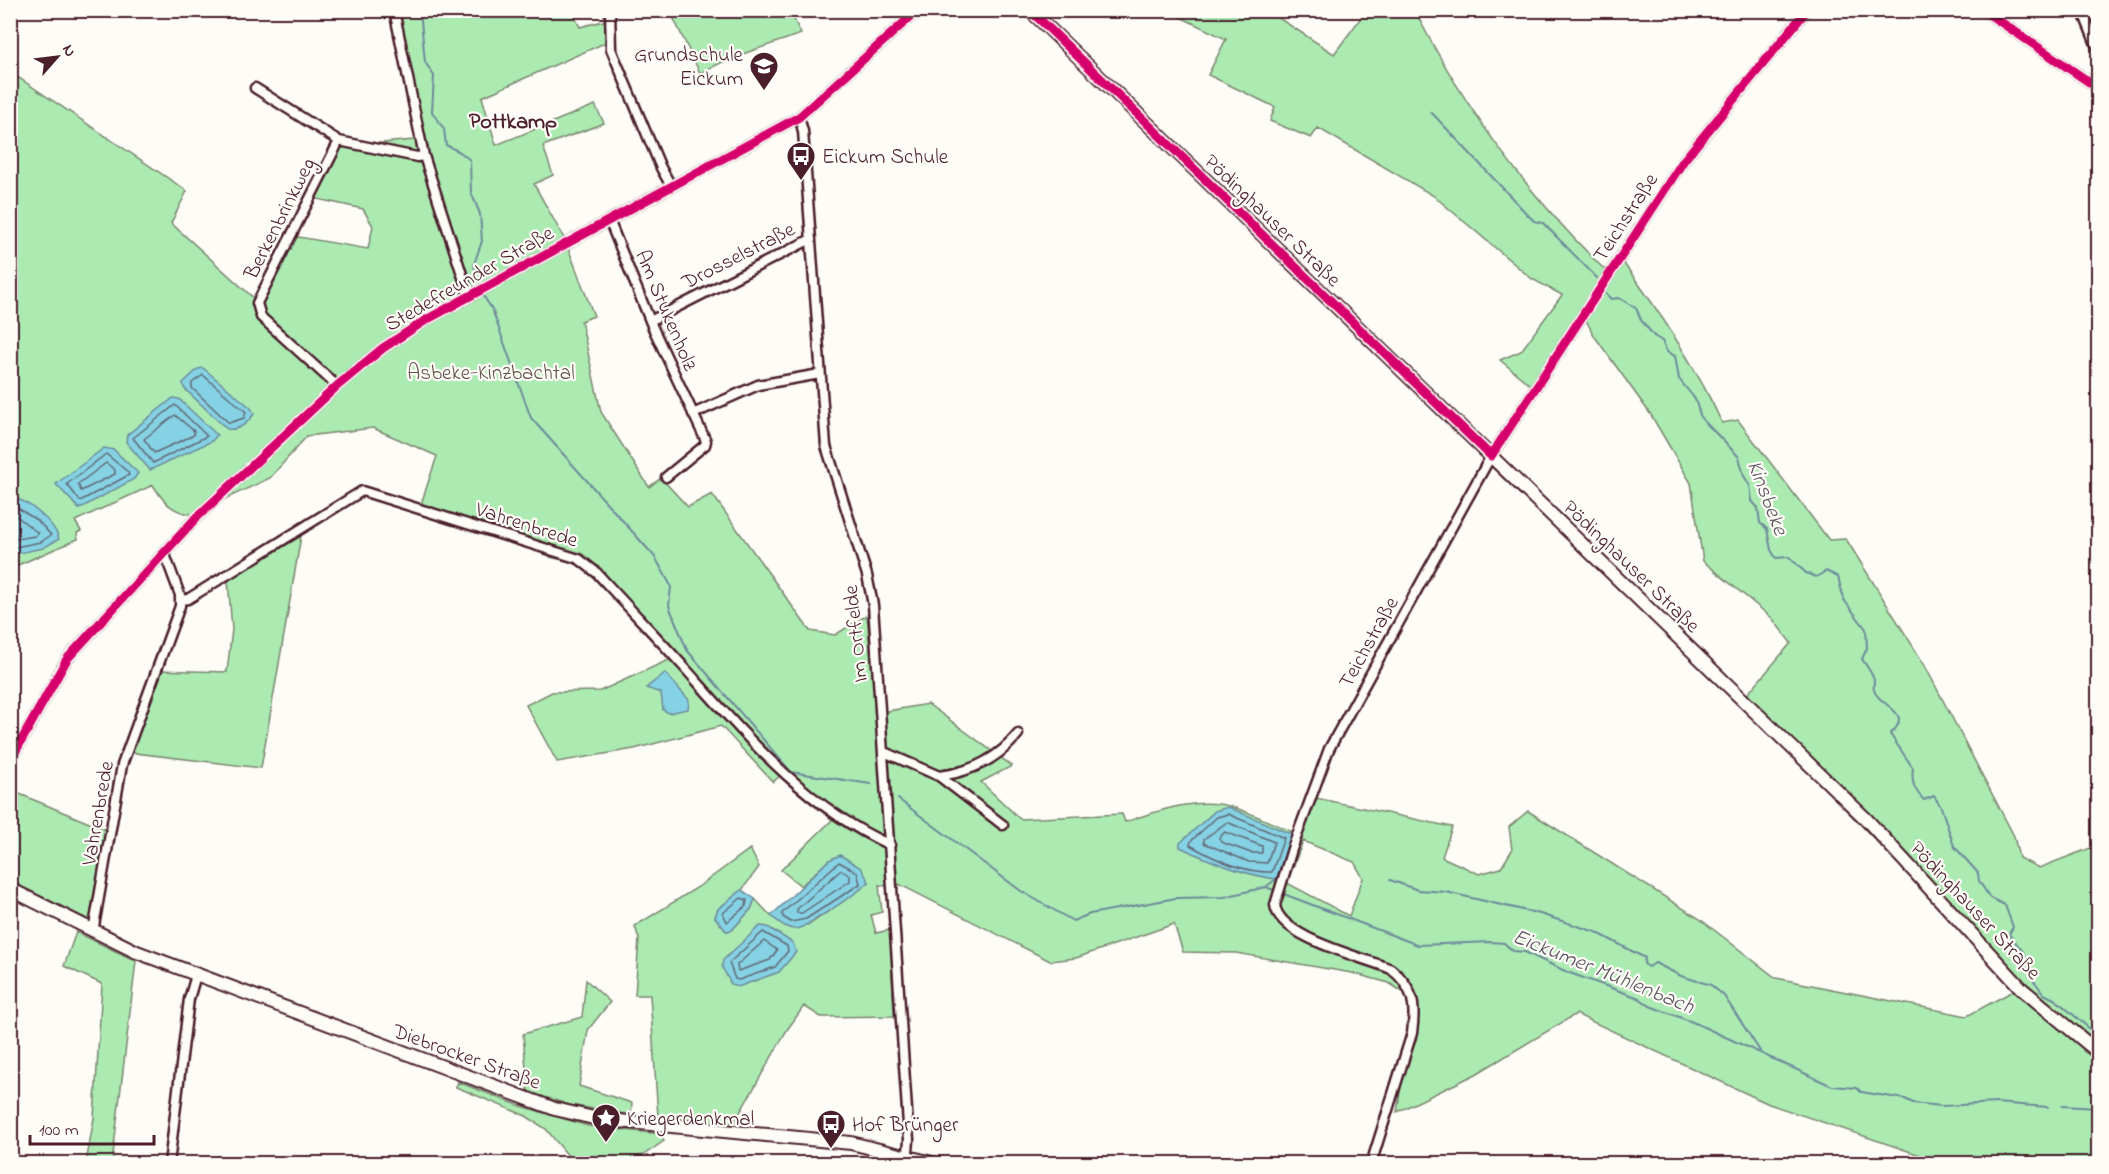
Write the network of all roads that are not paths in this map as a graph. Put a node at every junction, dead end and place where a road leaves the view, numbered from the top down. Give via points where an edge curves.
1 (394, 10) edge
2 (610, 10) edge
3 (918, 10) edge
4 (1030, 10) edge
5 (1807, 10) edge
6 (1983, 10) edge
7 (2082, 10) edge
8 (2098, 49) edge
9 (255, 88) dead end
10 (2098, 88) edge
11 (799, 117) junction
12 (339, 141) junction
13 (424, 156) junction
14 (671, 186) junction
15 (609, 220) junction
16 (811, 238) junction
17 (469, 296) junction
18 (650, 321) junction
19 (820, 374) junction
20 (337, 386) junction
21 (693, 414) junction
22 (1491, 456) junction
23 (666, 477) dead end
24 (164, 552) junction
25 (181, 600) junction
26 (1018, 734) dead end
27 (884, 752) junction
28 (10, 761) edge
29 (939, 776) junction
30 (1003, 825) dead end
31 (890, 845) junction
32 (10, 890) edge
33 (93, 933) junction
34 (196, 975) junction
35 (2098, 1052) edge
36 (907, 1160) edge
37 (169, 1164) edge
38 (936, 1164) edge
39 (1371, 1164) edge

1 - 13 street
2 - 14 street via 611,49
3 - 11 street, Stedefreunder Straße
4 - 22 street, Pödinghauser Straße
5 - 22 street, Teichstraße via 1684,160
6 - 10 street
7 - 8 street
9 - 12 street, Berkenbrinkweg
11 - 14 street, Stedefreunder Straße
11 - 16 street, Im Ortfelde
12 - 13 street, Berkenbrinkweg via 417,158
12 - 20 street, Berkenbrinkweg via 257,303 261,317
13 - 17 street
14 - 15 street, Stedefreunder Straße
15 - 17 street, Stedefreunder Straße
15 - 18 street, Am Stukenholz
16 - 18 street, Drosselstraße
16 - 19 street, Im Ortfelde
17 - 20 street, Stedefreunder Straße via 399,337
18 - 21 street, Am Stukenholz
19 - 21 street via 758,385
19 - 27 street, Im Ortfelde via 827,453 871,591
20 - 24 street, Stedefreunder Straße via 238,476
21 - 23 street, Am Stukenholz via 705,445
22 - 35 street, Pödinghauser Straße via 1867,820 2022,989
22 - 39 street, Teichstraße via 1329,748 1276,899 1276,913 1290,928 1391,969 1412,992 1412,1033
24 - 25 street
24 - 28 street, Stedefreunder Straße via 67,659
25 - 31 street, Vahrenbrede via 362,491 579,559 597,573 726,715 803,791 833,814
25 - 33 street, Vahrenbrede via 122,765
26 - 29 street via 992,759
27 - 29 street
27 - 31 street, Im Ortfelde
29 - 30 street
31 - 36 street, Im Ortfelde
32 - 33 street, Diebrocker Straße
33 - 34 street, Diebrocker Straße
34 - 36 street, Diebrocker Straße via 456,1073 589,1118 830,1140
34 - 37 street via 189,999
36 - 38 street, Diebrocker Straße

